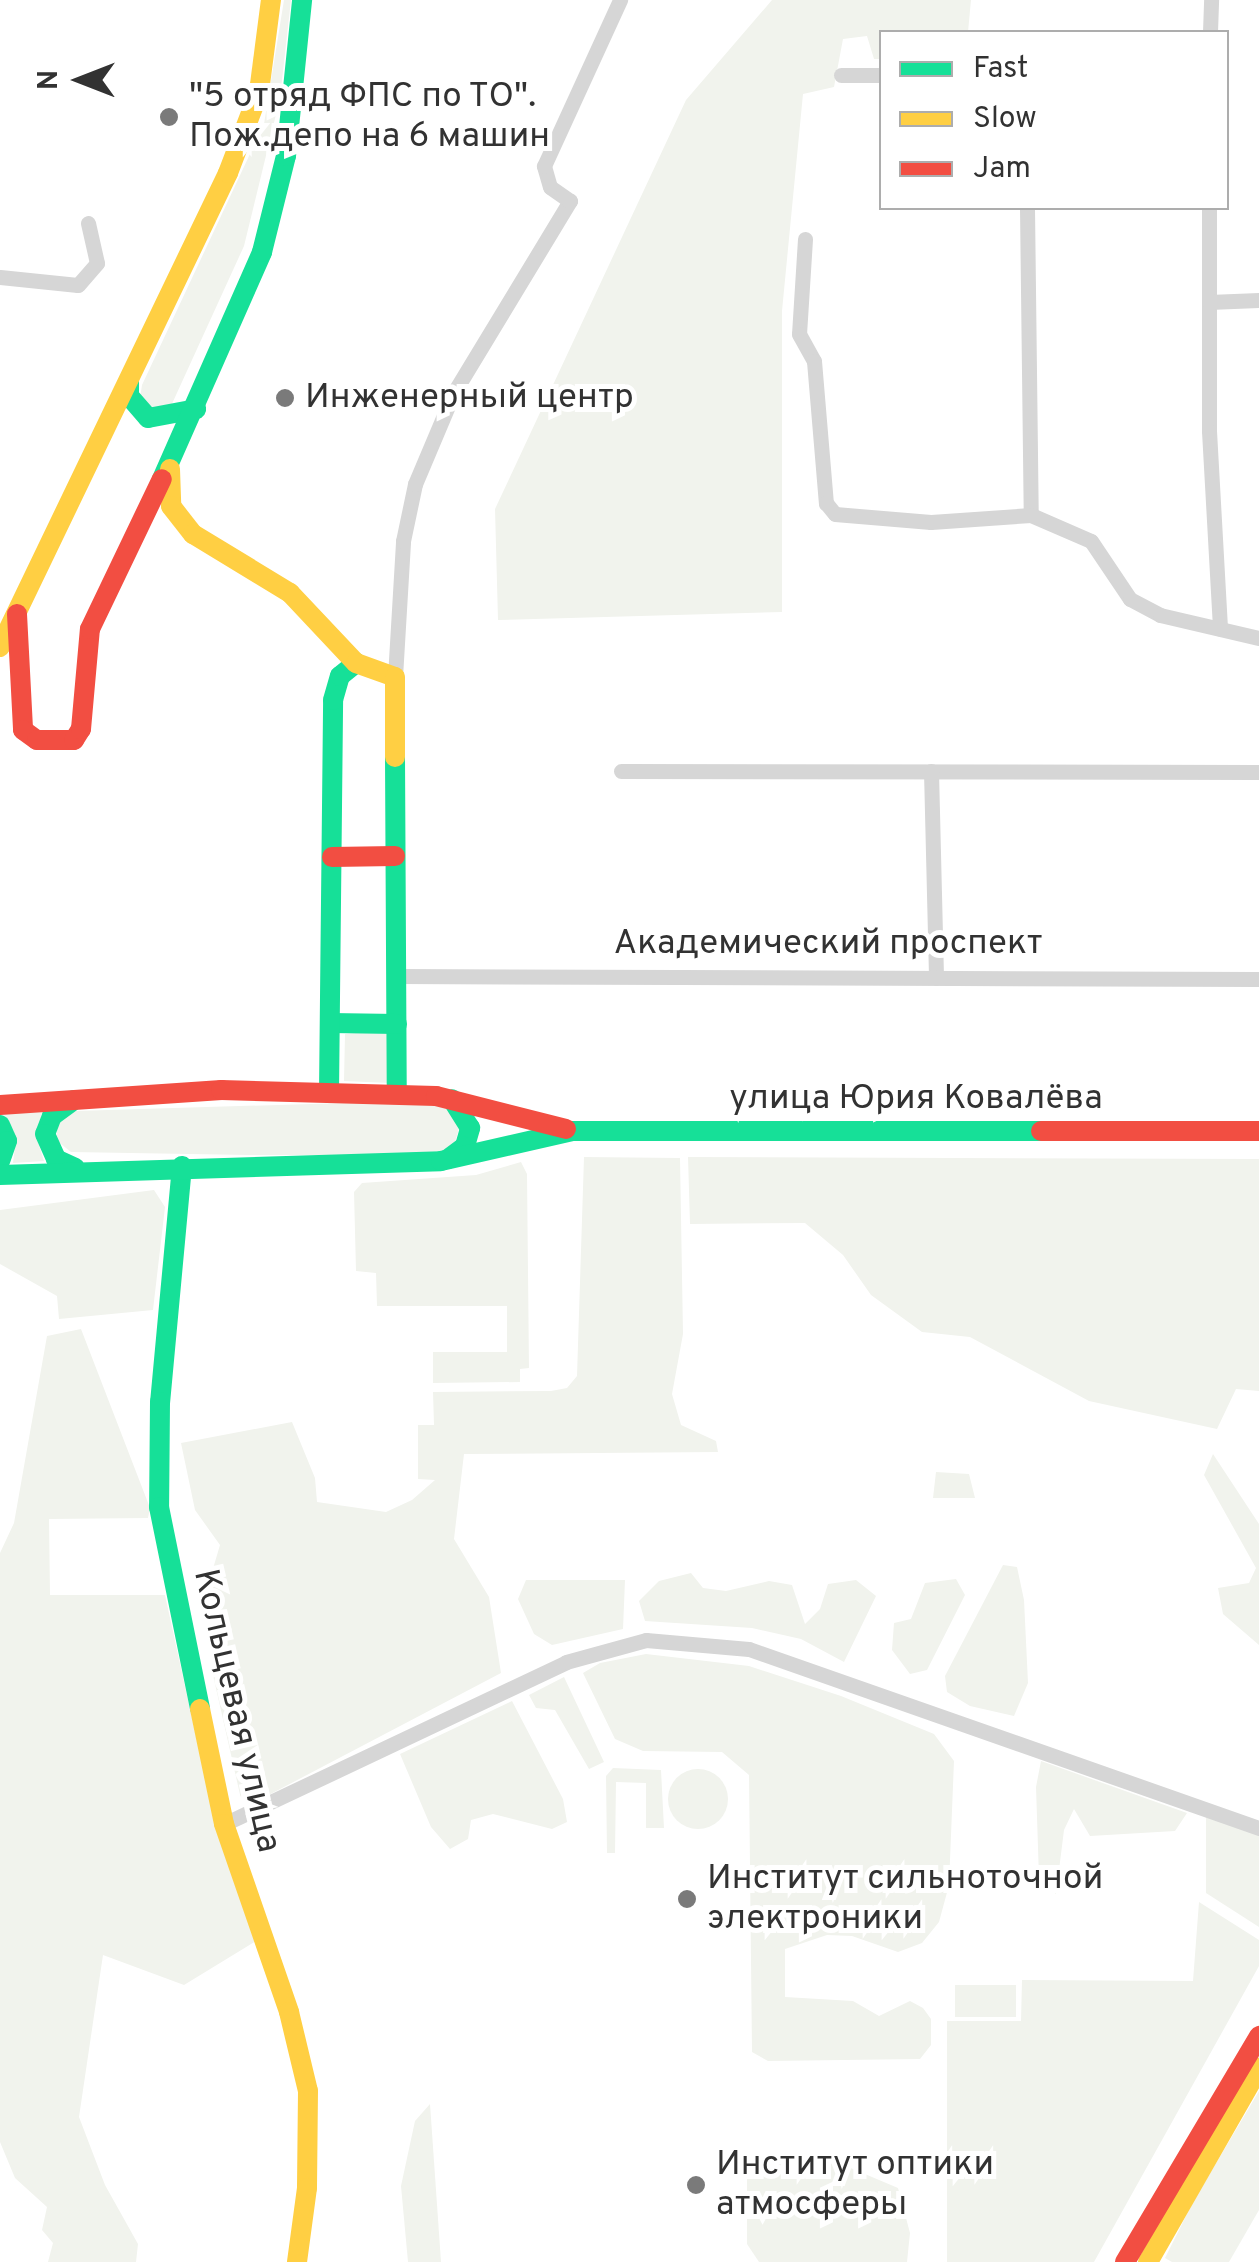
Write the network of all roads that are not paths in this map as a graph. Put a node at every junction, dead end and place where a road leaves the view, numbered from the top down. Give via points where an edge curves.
1 (271, 0) edge
2 (302, 0) edge
3 (620, 0) edge
4 (1211, 0) edge
5 (1210, 30) edge
6 (841, 74) dead end
7 (879, 75) edge
8 (1028, 210) edge
9 (1209, 210) edge
10 (88, 223) dead end
11 (805, 239) dead end
12 (0, 277) edge
13 (1259, 300) edge
14 (1209, 302) junction
15 (129, 379) junction
16 (196, 409) junction
17 (172, 456) junction
18 (1031, 515) junction
19 (17, 614) junction
20 (1220, 629) junction
21 (1259, 638) edge
22 (0, 647) edge
23 (356, 663) junction
24 (395, 677) junction
25 (932, 771) junction
26 (621, 772) dead end
27 (1259, 772) edge
28 (395, 856) junction
29 (332, 857) junction
30 (396, 976) junction
31 (936, 978) junction
32 (1259, 979) edge
33 (330, 1023) junction
34 (398, 1024) junction
35 (329, 1093) junction
36 (397, 1094) junction
37 (449, 1098) junction
38 (75, 1100) junction
39 (0, 1105) edge
40 (0, 1126) edge
41 (573, 1131) junction
42 (1259, 1132) edge
43 (0, 1161) edge
44 (441, 1161) junction
45 (182, 1166) junction
46 (77, 1169) junction
47 (0, 1176) edge
48 (224, 1824) junction
49 (1259, 1828) edge
50 (1259, 2036) edge
51 (1259, 2068) edge
52 (297, 2262) edge
53 (1125, 2262) edge
54 (1148, 2262) edge

1 - 15 street via 259,92 241,144
2 - 16 street via 288,140 262,252
3 - 24 street via 544,166 550,187 570,201 453,394 415,484 403,541
4 - 5 street
6 - 7 street
8 - 18 street
9 - 14 street
10 - 12 street via 97,263 78,285
11 - 18 street via 800,334 814,362 826,503 835,514
13 - 14 street
14 - 20 street
15 - 16 street via 130,396 148,418
15 - 19 street
16 - 17 street
17 - 19 street via 90,629 81,729 74,740 37,740 23,730
17 - 23 street via 168,493 180,522 290,593
18 - 20 street via 1091,541 1130,599 1160,615
19 - 22 street
20 - 21 street
23 - 24 street
23 - 29 street via 340,676 333,700
24 - 28 street
25 - 26 street
25 - 27 street
25 - 31 street
28 - 29 street
28 - 30 street
29 - 33 street
30 - 31 street, Академический проспект
30 - 34 street
31 - 32 street, Академический проспект
33 - 34 street
33 - 35 street
34 - 36 street
35 - 36 street, улица Юрия Ковалёва
35 - 38 street, улица Юрия Ковалёва via 221,1090
36 - 37 street, улица Юрия Ковалёва
37 - 41 street, улица Юрия Ковалёва
37 - 44 street via 464,1110 470,1128 458,1153
38 - 39 street, улица Юрия Ковалёва
38 - 46 street via 52,1116 45,1134 56,1159
40 - 43 street via 7,1141
41 - 42 street, улица Юрия Ковалёва
41 - 44 street, улица Юрия Ковалёва
44 - 45 street, улица Юрия Ковалёва
45 - 46 street, улица Юрия Ковалёва
45 - 48 street, Кольцевая улица via 160,1402 159,1507
46 - 47 street, улица Юрия Ковалёва
48 - 49 street via 566,1662 646,1640 749,1649
48 - 52 street, Кольцевая улица via 289,2012 308,2091 308,2188
50 - 53 street
51 - 54 street

